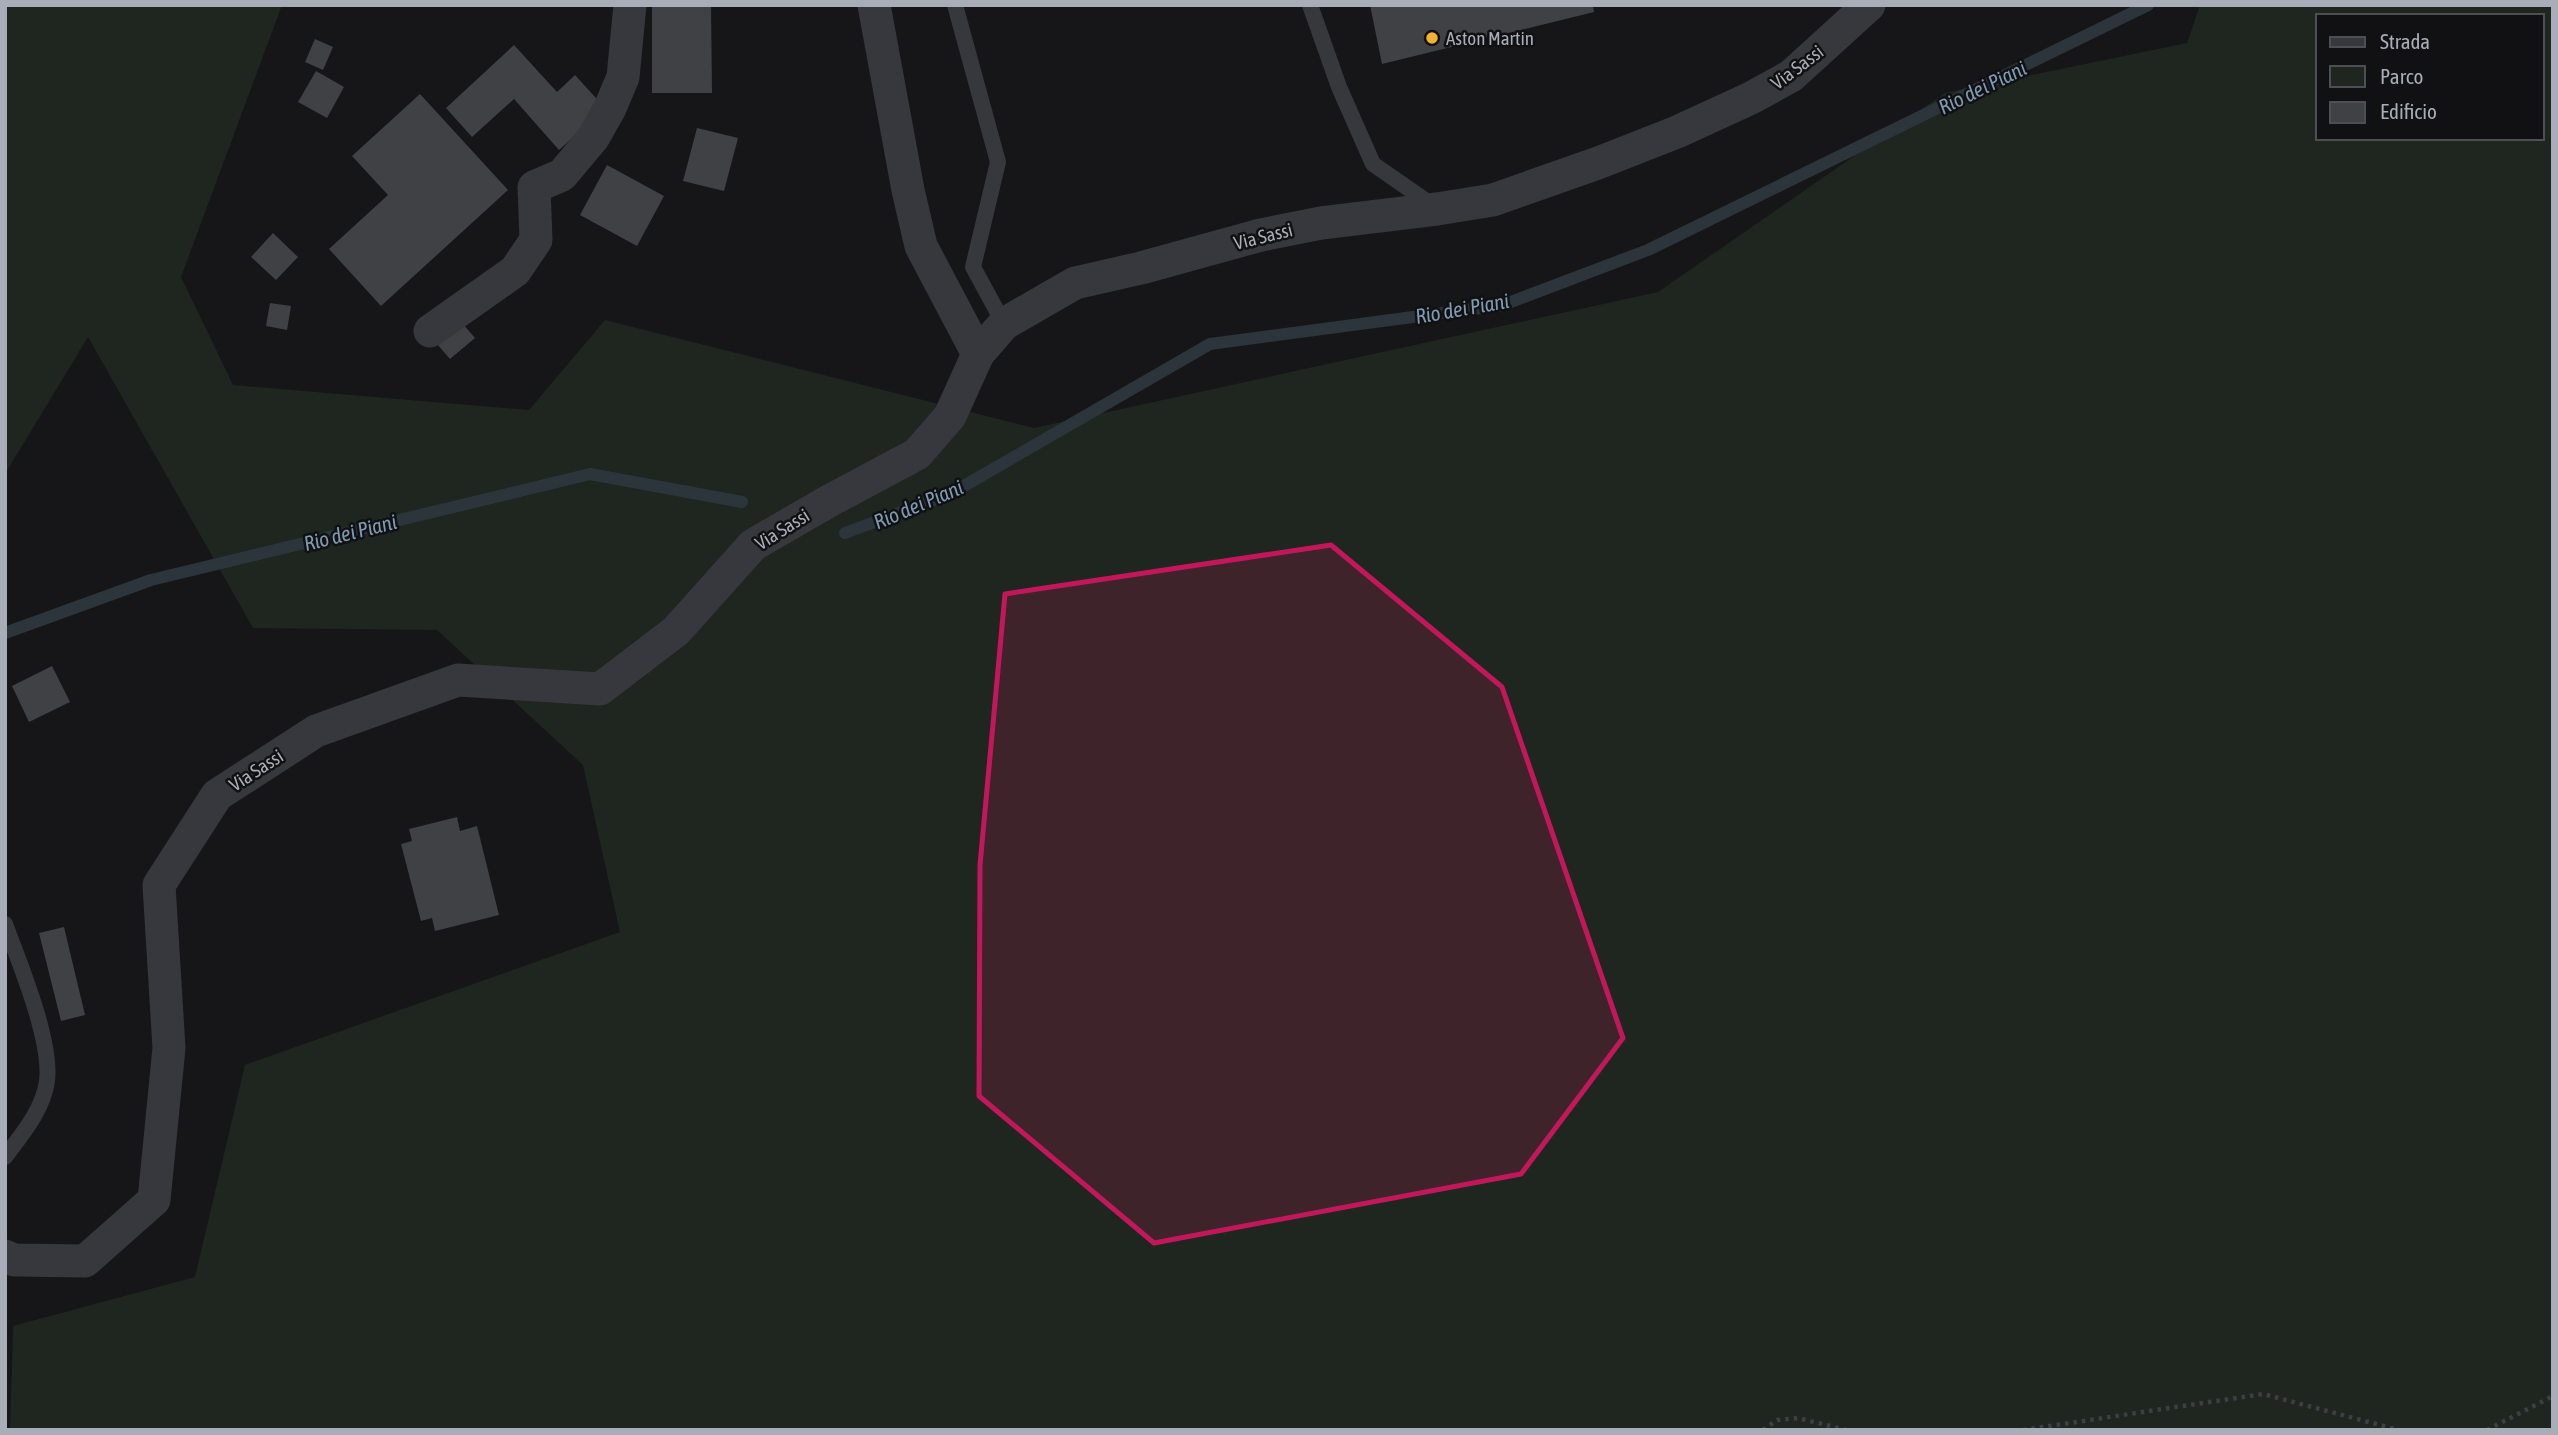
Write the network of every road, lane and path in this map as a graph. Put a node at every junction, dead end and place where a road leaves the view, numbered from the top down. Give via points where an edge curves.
1 (630, 5) edge
2 (874, 5) edge
3 (955, 5) edge
4 (1310, 5) edge
5 (1869, 5) edge
6 (1437, 209) junction
7 (1004, 324) junction
8 (430, 331) dead end
9 (978, 354) junction
10 (5, 924) edge
11 (5, 1157) edge
12 (5, 1256) edge
13 (2553, 1396) edge
14 (1763, 1430) edge
15 (1846, 1430) edge
16 (2023, 1430) edge
17 (2399, 1430) edge
18 (2487, 1430) edge

1 - 8 street via 623,77 610,107 593,138 562,175 534,187 537,240 515,271
2 - 9 street via 921,246
3 - 7 lane via 998,162 973,267
4 - 6 lane via 1373,164
5 - 6 street, Via Sassi via 1791,76 1751,98 1598,163 1493,200
6 - 7 street, Via Sassi via 1261,235 1075,283
7 - 9 street, Via Sassi
9 - 12 street, Via Sassi via 950,416 917,454 753,545 676,631 600,689 458,680 316,731 217,795 159,886 169,1048 154,1200 85,1261
10 - 11 lane via 47,1054 47,1083 34,1117
13 - 18 path
14 - 15 path via 1777,1420 1798,1418
16 - 17 path via 2263,1394

